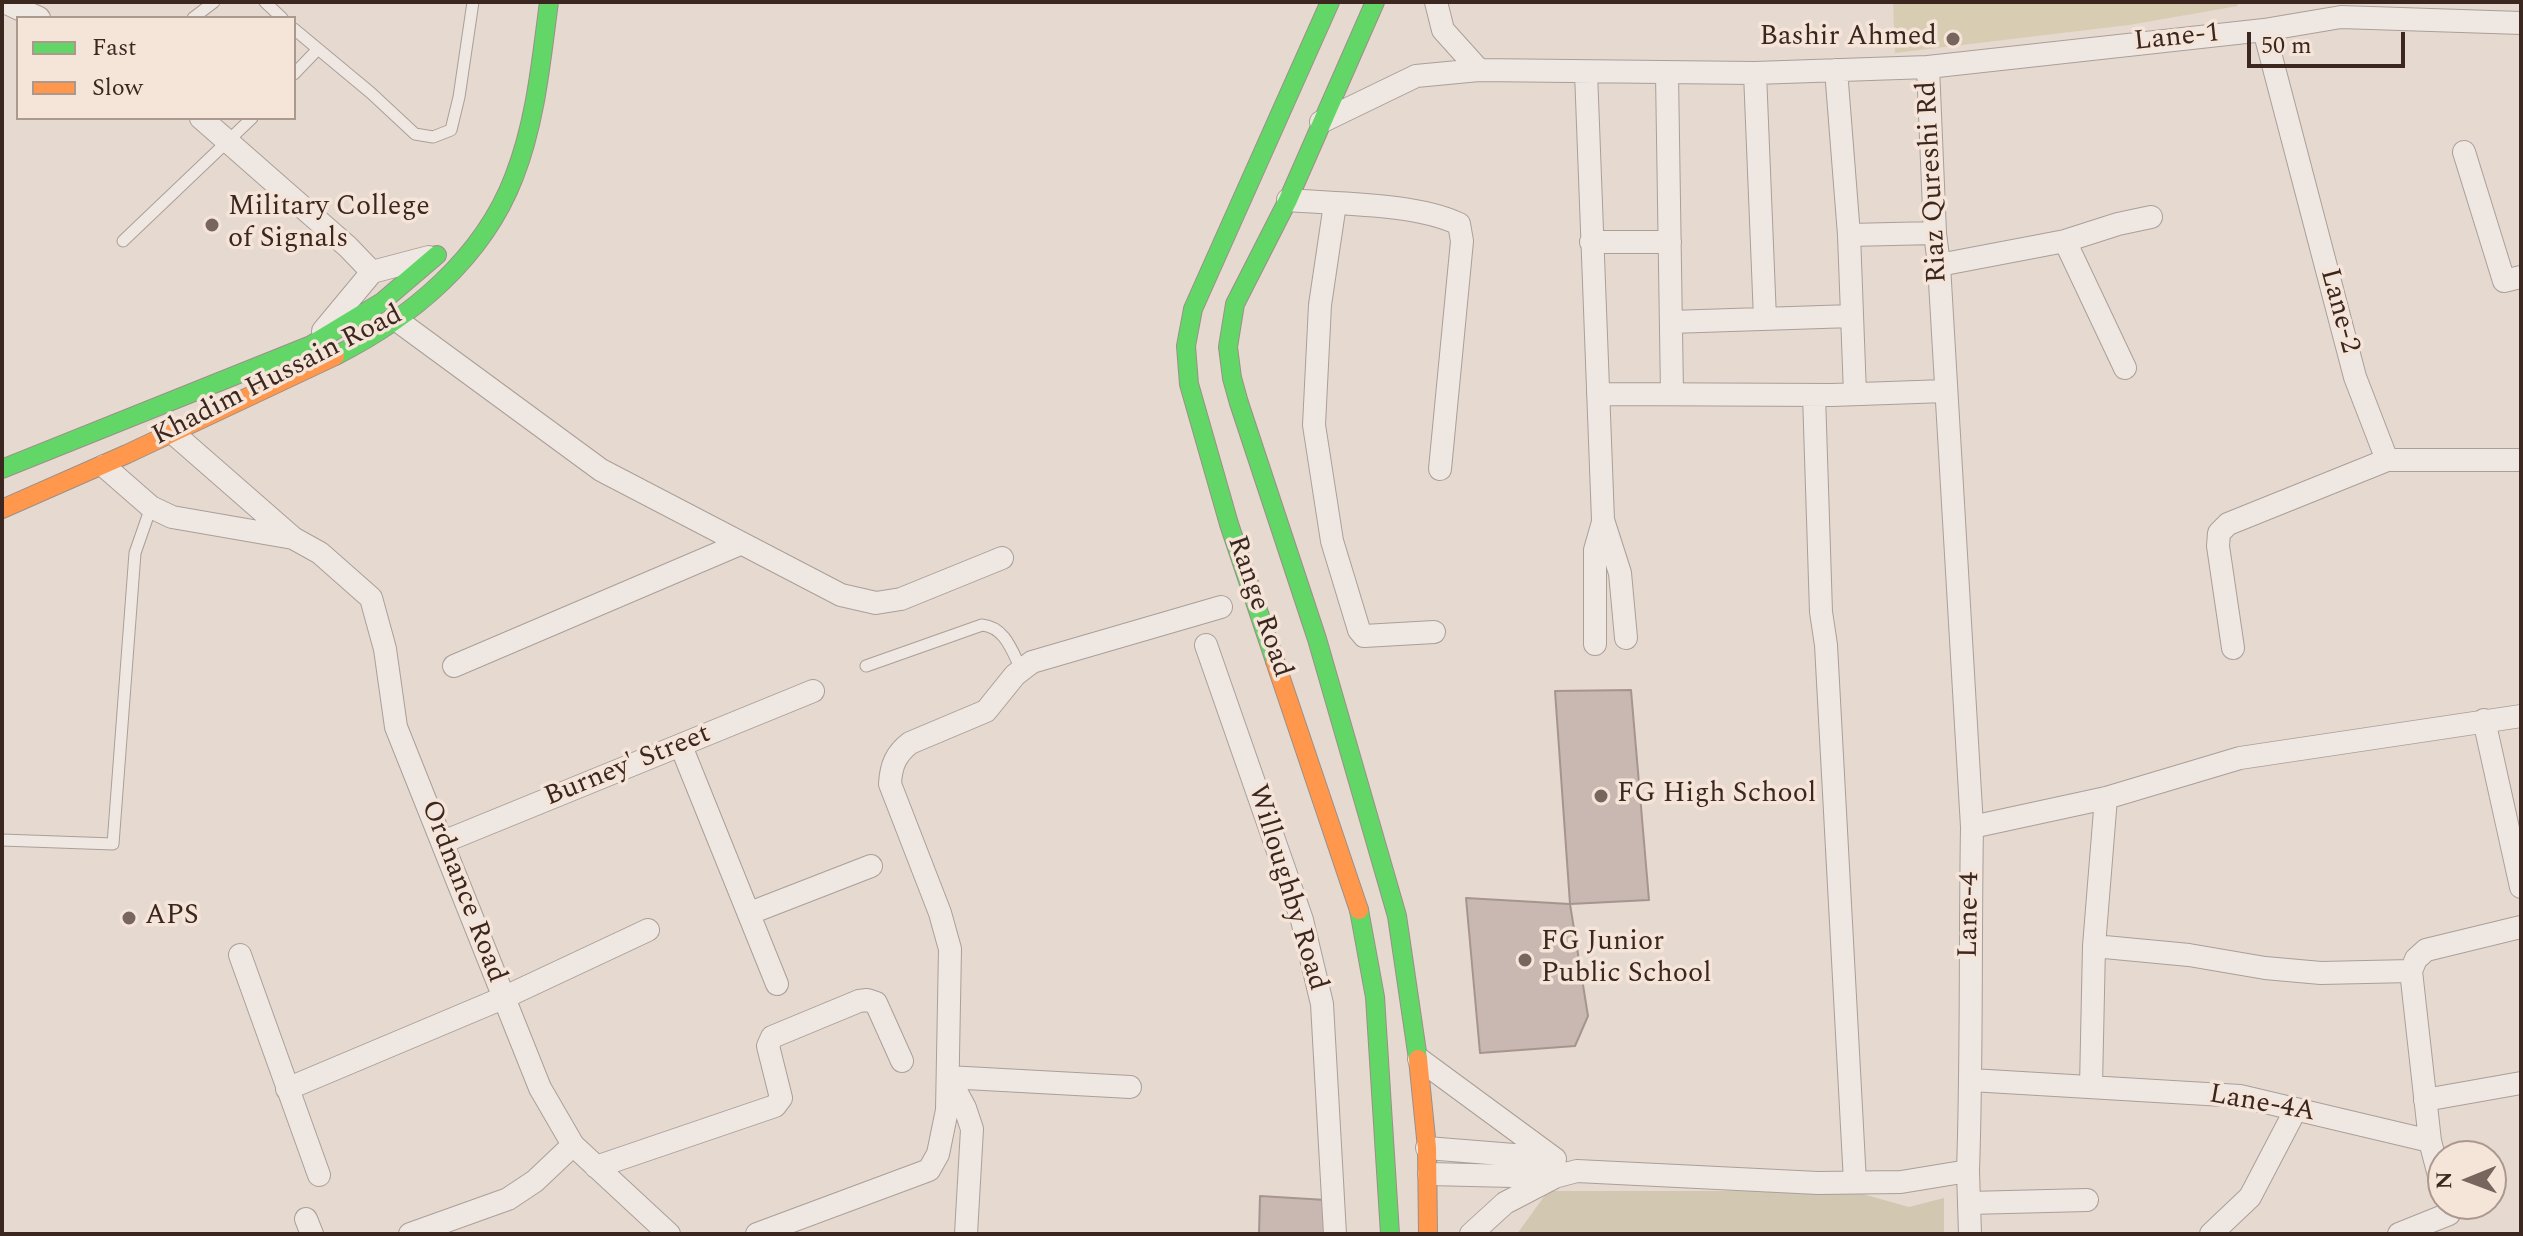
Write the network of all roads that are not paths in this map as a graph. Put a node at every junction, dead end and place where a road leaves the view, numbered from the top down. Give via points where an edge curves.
1 (4, 2) edge
2 (214, 2) edge
3 (265, 2) edge
4 (473, 2) edge
5 (549, 2) edge
6 (1330, 2) edge
7 (1375, 2) edge
8 (1436, 2) edge
9 (35, 16) edge
10 (196, 16) edge
11 (280, 16) edge
12 (2521, 23) edge
13 (2264, 30) junction
14 (296, 31) edge
15 (317, 50) junction
16 (1928, 67) junction
17 (1479, 70) junction
18 (1836, 70) junction
19 (296, 72) edge
20 (1586, 72) junction
21 (1755, 73) junction
22 (1667, 74) junction
23 (204, 120) edge
24 (250, 120) edge
25 (1320, 123) junction
26 (230, 141) junction
27 (2464, 152) dead end
28 (1288, 200) junction
29 (1335, 204) junction
30 (2151, 217) dead end
31 (1935, 233) junction
32 (1849, 235) junction
33 (123, 241) dead end
34 (2065, 241) junction
35 (1591, 242) junction
36 (1670, 242) junction
37 (442, 250) joint
38 (1939, 265) junction
39 (372, 272) junction
40 (2521, 277) edge
41 (1852, 316) junction
42 (1765, 319) junction
43 (398, 321) junction
44 (1671, 322) junction
45 (311, 345) junction
46 (2125, 368) dead end
47 (1945, 391) junction
48 (1598, 394) junction
49 (1672, 394) junction
50 (1855, 394) junction
51 (1814, 395) junction
52 (173, 433) junction
53 (2387, 460) junction
54 (2521, 460) edge
55 (104, 466) junction
56 (2, 469) edge
57 (1440, 469) dead end
58 (151, 507) junction
59 (2, 509) edge
60 (1603, 520) junction
61 (293, 538) junction
62 (740, 544) junction
63 (1002, 558) dead end
64 (1221, 607) dead end
65 (1434, 632) dead end
66 (1626, 638) dead end
67 (1595, 644) dead end
68 (1206, 645) dead end
69 (2233, 648) dead end
70 (454, 666) dead end
71 (866, 666) dead end
72 (1021, 669) junction
73 (813, 691) dead end
74 (2521, 716) edge
75 (2484, 720) junction
76 (681, 746) junction
77 (2106, 798) junction
78 (1972, 827) junction
79 (2, 840) edge
80 (443, 842) junction
81 (871, 866) dead end
82 (2521, 887) edge
83 (750, 913) junction
84 (2521, 927) edge
85 (648, 930) dead end
86 (2094, 946) junction
87 (240, 955) dead end
88 (2411, 971) junction
89 (777, 984) dead end
90 (503, 998) junction
91 (1419, 1059) junction
92 (902, 1061) dead end
93 (948, 1077) junction
94 (1971, 1080) junction
95 (2521, 1083) edge
96 (2091, 1086) junction
97 (1130, 1087) dead end
98 (287, 1089) junction
99 (2425, 1100) junction
100 (2296, 1109) junction
101 (2427, 1140) edge
102 (2430, 1140) edge
103 (573, 1145) junction
104 (1428, 1163) junction
105 (596, 1167) junction
106 (1387, 1167) junction
107 (1555, 1168) junction
108 (1968, 1171) junction
109 (319, 1175) dead end
110 (1855, 1182) junction
111 (2087, 1200) dead end
112 (1969, 1203) junction
113 (2441, 1220) edge
114 (410, 1234) edge
115 (669, 1234) edge
116 (757, 1234) edge
117 (966, 1234) edge
118 (1335, 1234) edge
119 (1390, 1234) edge
120 (1428, 1234) edge
121 (1471, 1234) edge
122 (1970, 1234) edge
123 (2211, 1234) edge
124 (2399, 1234) edge

1 - 9 street
2 - 10 lane
3 - 11 lane
4 - 15 lane via 451,130 433,137 415,134
5 - 43 main road, Khadim Hussain Road via 526,143 502,205 482,236
6 - 106 main road, Range Road via 1193,309 1186,346 1189,384 1229,524 1362,918 1375,997
7 - 25 main road
8 - 17 street via 1443,30
12 - 13 street, Lane-1 via 2341,17
13 - 16 street, Lane-1
13 - 53 street, Lane-2 via 2355,377
14 - 15 lane
15 - 19 lane
16 - 18 street, Riaz Qureshi Rd
16 - 31 street, Riaz Qureshi Rd
17 - 20 street, Riaz Qureshi Rd
17 - 25 street, Riaz Qureshi Rd via 1416,76
18 - 21 street, Riaz Qureshi Rd
18 - 32 street
20 - 22 street, Riaz Qureshi Rd
20 - 35 street
21 - 22 street, Riaz Qureshi Rd
21 - 42 street
22 - 36 street
23 - 26 street
24 - 26 lane
25 - 28 main road
26 - 33 lane
26 - 39 street
27 - 40 street via 2504,281
28 - 29 street
28 - 91 main road via 1235,304 1228,347 1232,378 1317,639 1397,916
29 - 57 street via 1445,217 1459,224 1462,241
29 - 65 street via 1320,305 1314,425 1332,541 1364,636
30 - 34 street
31 - 32 street
31 - 38 street, Riaz Qureshi Rd
32 - 41 street
34 - 38 street
34 - 46 street
35 - 36 street
35 - 48 street
36 - 44 street
37 - 39 street
37 - 45 main road, Khadim Hussain Road via 382,302
38 - 47 street, Riaz Qureshi Rd
39 - 45 street
41 - 42 street
41 - 50 street
42 - 44 street
43 - 52 main road, Khadim Hussain Road
43 - 62 street via 601,470
44 - 49 street
45 - 56 main road, Khadim Hussain Road
47 - 50 street
47 - 78 street, Riaz Qureshi Rd
48 - 49 street
48 - 60 street
49 - 51 street
50 - 51 street
51 - 110 street via 1821,612
52 - 55 main road, Khadim Hussain Road
52 - 61 street, Ordnance Road
53 - 54 street
53 - 69 street via 2228,524 2219,533
55 - 58 street, Ordnance Road
55 - 59 main road, Khadim Hussain Road
58 - 61 street, Ordnance Road via 172,517
58 - 79 lane via 135,553 113,844
60 - 66 street via 1620,573
60 - 67 street via 1595,550
61 - 80 street, Ordnance Road via 320,553 371,598 385,649 396,727
62 - 63 street via 841,595 876,603 901,599
62 - 70 street
64 - 72 street
68 - 118 street, Willoughby Road via 1302,920 1322,1004
71 - 72 lane via 982,625 1003,634
72 - 93 street via 986,711 910,743 891,771 894,796 950,949
73 - 76 street, Burney' Street
74 - 75 street
75 - 77 street via 2240,758
75 - 82 street
76 - 80 street, Burney' Street
76 - 83 street
77 - 78 street
77 - 86 street
78 - 94 street, Lane-4
80 - 90 street, Ordnance Road
81 - 83 street
83 - 89 street
84 - 88 street via 2426,950
85 - 90 street
86 - 88 street via 2321,973
86 - 96 street
87 - 98 street
88 - 99 street
90 - 98 street
90 - 103 street, Ordnance Road via 540,1088
91 - 104 main road
91 - 107 street
92 - 105 street via 876,1003 859,1001 772,1037 768,1046 781,1098 775,1106
93 - 97 street
93 - 116 street via 947,1110 938,1154 929,1170
93 - 117 street via 972,1129
94 - 96 street, Lane-4A
94 - 108 street, Lane-4
95 - 99 street
96 - 100 street, Lane-4A via 2240,1096
98 - 109 street
99 - 102 street
100 - 101 street, Lane-4A
100 - 123 street via 2250,1197
103 - 105 street, Ordnance Road
103 - 114 street via 508,1199
104 - 106 street
104 - 107 street
104 - 120 main road
105 - 115 street, Ordnance Road
106 - 119 main road, Range Road
107 - 110 street
107 - 121 street
108 - 110 street via 1901,1182
108 - 112 street, Lane-4
111 - 112 street
112 - 122 street, Lane-4
113 - 124 street

